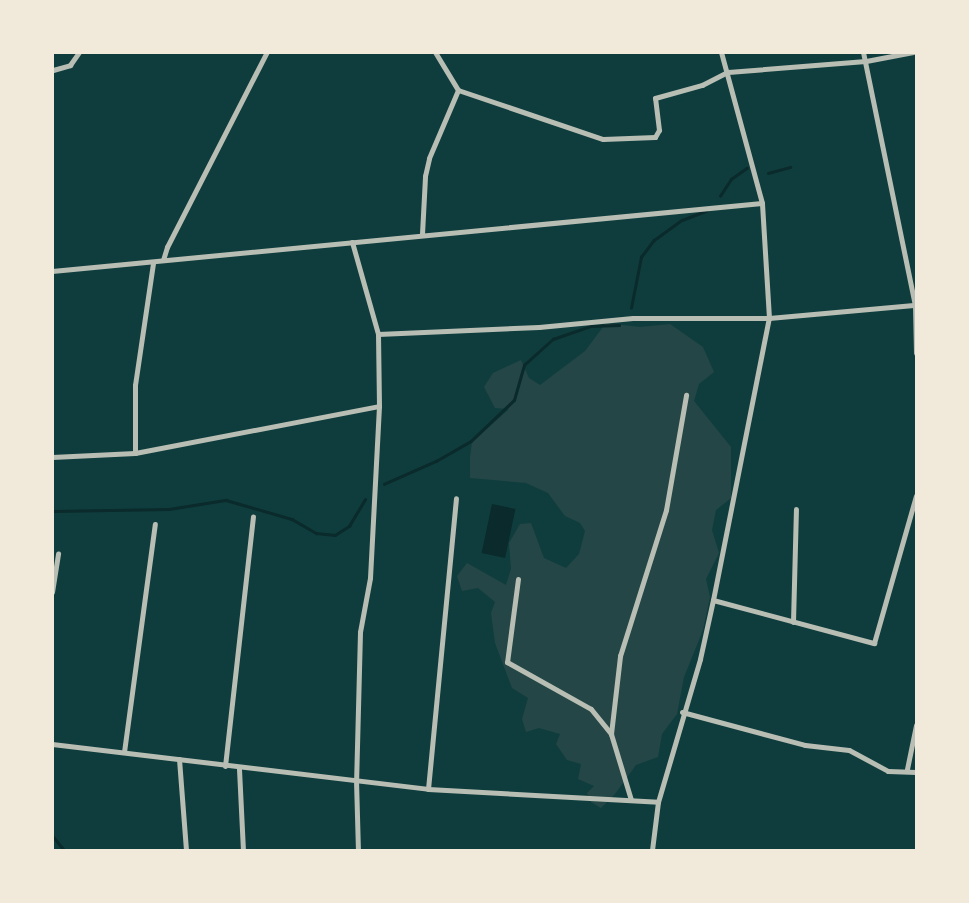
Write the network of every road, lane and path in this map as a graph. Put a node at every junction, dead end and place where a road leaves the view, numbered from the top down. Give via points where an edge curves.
1 (79, 52) edge
2 (267, 52) edge
3 (435, 52) edge
4 (721, 52) edge
5 (863, 52) edge
6 (913, 52) edge
7 (866, 61) junction
8 (52, 70) edge
9 (728, 72) junction
10 (458, 90) junction
11 (762, 203) junction
12 (422, 234) junction
13 (352, 242) junction
14 (163, 260) junction
15 (153, 263) junction
16 (52, 271) edge
17 (916, 305) edge
18 (769, 318) junction
19 (378, 334) junction
20 (916, 353) edge
21 (686, 395) dead end
22 (379, 406) junction
23 (135, 453) junction
24 (52, 457) edge
25 (916, 496) edge
26 (456, 498) dead end
27 (796, 509) dead end
28 (253, 517) dead end
29 (155, 524) dead end
30 (58, 553) dead end
31 (518, 579) dead end
32 (52, 592) edge
33 (713, 600) junction
34 (793, 622) junction
35 (682, 712) junction
36 (916, 725) edge
37 (611, 734) junction
38 (52, 744) edge
39 (124, 752) junction
40 (179, 759) junction
41 (225, 766) junction
42 (239, 769) junction
43 (907, 769) junction
44 (916, 772) edge
45 (356, 780) junction
46 (428, 789) junction
47 (631, 800) junction
48 (658, 802) junction
49 (186, 850) edge
50 (243, 850) edge
51 (358, 850) edge
52 (652, 850) edge

1 - 8 street via 70,65
2 - 14 street
3 - 10 street
4 - 9 street
5 - 7 street
6 - 7 street
7 - 9 street
7 - 17 street
9 - 10 street via 702,85 655,98 659,131 655,137 642,139 603,139
9 - 11 street
10 - 12 street via 425,176
11 - 12 street
11 - 18 street
12 - 13 street
13 - 14 street
13 - 19 street
14 - 15 street
15 - 16 street
15 - 23 street via 135,386
17 - 18 street
17 - 20 street
18 - 19 street via 633,318
18 - 33 street
19 - 22 street
21 - 37 street via 666,510 620,656
22 - 23 street
22 - 45 street via 370,578 360,632
23 - 24 street
25 - 34 street via 874,643
26 - 46 street
27 - 34 street
28 - 41 street
29 - 39 street
30 - 32 street
31 - 37 street via 508,662 592,709
33 - 34 street
33 - 35 street
35 - 43 street via 805,745 849,750 888,771
35 - 48 street
36 - 43 street
37 - 47 street
38 - 39 street
39 - 40 street
40 - 41 street
40 - 49 street
41 - 42 street
42 - 45 street
42 - 50 street
43 - 44 street
45 - 46 street
45 - 51 street
46 - 47 street
47 - 48 street
48 - 52 street

